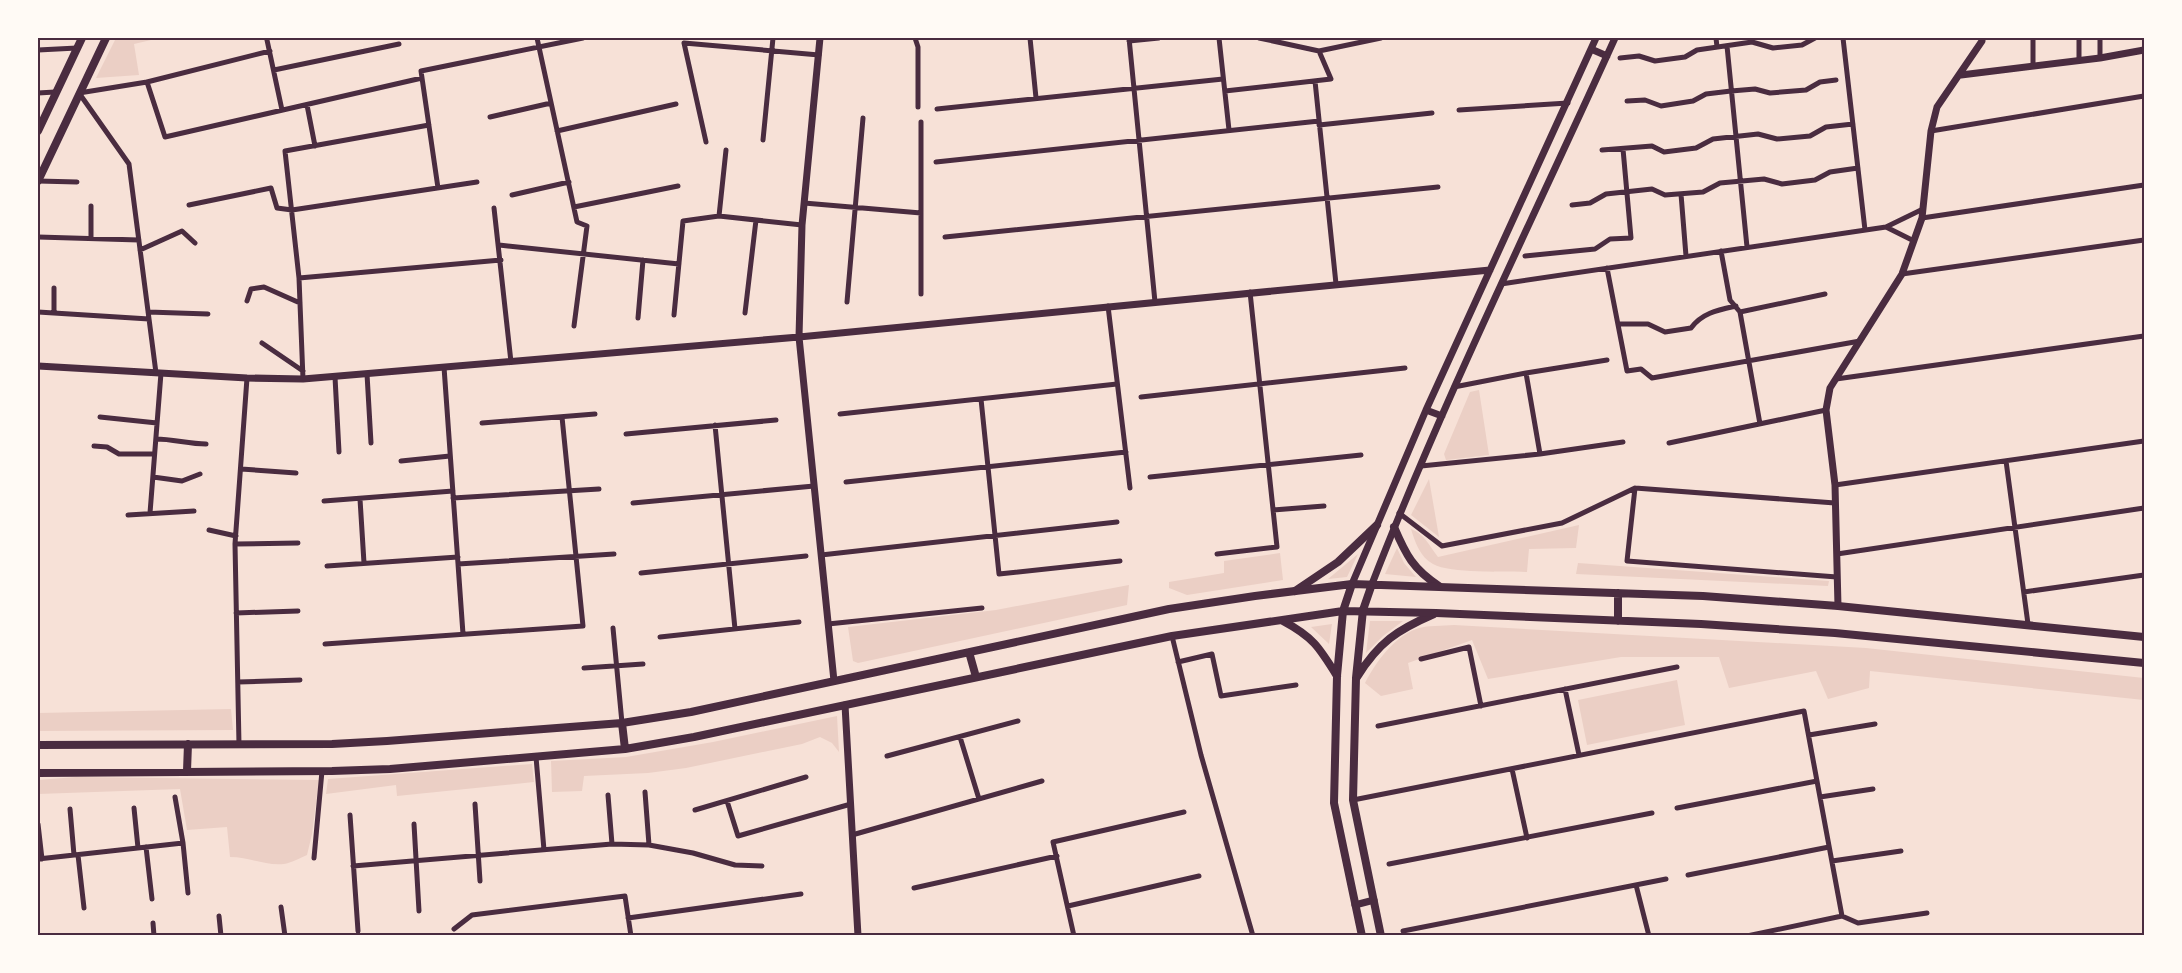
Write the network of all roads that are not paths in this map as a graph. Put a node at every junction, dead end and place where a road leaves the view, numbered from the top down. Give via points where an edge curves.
1 (82, 38) edge
2 (106, 38) edge
3 (537, 38) edge
4 (582, 38) edge
5 (708, 38) edge
6 (773, 38) edge
7 (820, 38) edge
8 (915, 38) edge
9 (1030, 38) edge
10 (1159, 38) edge
11 (1219, 38) edge
12 (1259, 38) edge
13 (1381, 38) edge
14 (1596, 38) edge
15 (1615, 38) edge
16 (1716, 38) edge
17 (1729, 38) edge
18 (1815, 38) edge
19 (1843, 38) edge
20 (1982, 38) edge
21 (2033, 38) edge
22 (2079, 38) edge
23 (2100, 38) edge
24 (1129, 39) edge
25 (267, 40) dead end
26 (399, 44) dead end
27 (708, 45) junction
28 (539, 46) junction
29 (1728, 46) junction
30 (1717, 47) junction
31 (77, 48) junction
32 (1591, 49) junction
33 (38, 50) edge
34 (2145, 50) edge
35 (270, 51) junction
36 (772, 51) junction
37 (1319, 51) junction
38 (819, 55) junction
39 (1607, 56) junction
40 (1620, 58) dead end
41 (2100, 58) junction
42 (2079, 60) junction
43 (2033, 66) junction
44 (274, 70) junction
45 (1961, 75) junction
46 (422, 78) junction
47 (1223, 79) junction
48 (1836, 80) dead end
49 (1315, 81) junction
50 (147, 82) junction
51 (1134, 88) junction
52 (1225, 90) junction
53 (1731, 91) junction
54 (55, 92) junction
55 (38, 93) edge
56 (79, 93) junction
57 (2145, 96) edge
58 (1036, 98) junction
59 (1627, 101) dead end
60 (551, 103) junction
61 (1568, 103) junction
62 (676, 104) dead end
63 (308, 105) junction
64 (918, 107) dead end
65 (937, 109) dead end
66 (282, 110) junction
67 (1459, 110) dead end
68 (1432, 113) dead end
69 (490, 117) dead end
70 (863, 118) dead end
71 (921, 122) dead end
72 (1319, 123) junction
73 (1853, 124) junction
74 (429, 125) junction
75 (38, 130) edge
76 (1229, 130) junction
77 (1931, 130) junction
78 (558, 131) junction
79 (1736, 136) junction
80 (764, 140) dead end
81 (1139, 140) junction
82 (706, 142) dead end
83 (315, 146) junction
84 (1623, 149) junction
85 (726, 150) dead end
86 (1602, 150) dead end
87 (936, 162) dead end
88 (1858, 168) junction
89 (38, 181) edge
90 (1740, 181) junction
91 (77, 182) dead end
92 (477, 182) dead end
93 (568, 182) junction
94 (2145, 185) edge
95 (678, 186) dead end
96 (1438, 187) dead end
97 (438, 188) junction
98 (1627, 192) junction
99 (1681, 194) junction
100 (512, 195) dead end
101 (1327, 198) junction
102 (804, 203) junction
103 (189, 205) dead end
104 (1572, 205) dead end
105 (91, 206) dead end
106 (574, 207) junction
107 (855, 207) junction
108 (494, 208) dead end
109 (1923, 209) junction
110 (292, 210) junction
111 (921, 213) junction
112 (719, 216) junction
113 (1147, 217) junction
114 (1922, 218) junction
115 (756, 220) junction
116 (802, 225) junction
117 (1886, 227) junction
118 (1865, 230) junction
119 (38, 237) edge
120 (91, 237) junction
121 (945, 237) dead end
122 (139, 240) junction
123 (2145, 240) edge
124 (1914, 241) junction
125 (195, 243) dead end
126 (499, 245) junction
127 (1747, 247) junction
128 (140, 250) junction
129 (1721, 251) junction
130 (582, 254) junction
131 (1525, 256) dead end
132 (1686, 256) junction
133 (501, 260) junction
134 (643, 260) junction
135 (679, 264) junction
136 (1607, 268) junction
137 (1490, 270) junction
138 (1902, 273) junction
139 (299, 278) junction
140 (1336, 284) junction
141 (1501, 284) junction
142 (54, 288) dead end
143 (1250, 292) junction
144 (921, 294) dead end
145 (1825, 294) dead end
146 (247, 302) dead end
147 (847, 302) dead end
148 (1155, 302) junction
149 (300, 303) junction
150 (1108, 306) junction
151 (1736, 306) junction
152 (38, 312) edge
153 (148, 312) junction
154 (1740, 312) junction
155 (54, 313) junction
156 (745, 313) dead end
157 (208, 314) dead end
158 (674, 315) dead end
159 (638, 318) dead end
160 (149, 319) junction
161 (1618, 324) junction
162 (574, 326) dead end
163 (2145, 336) edge
164 (799, 337) junction
165 (1860, 341) junction
166 (262, 343) dead end
167 (1607, 360) dead end
168 (1748, 360) junction
169 (511, 362) junction
170 (38, 366) edge
171 (444, 367) junction
172 (1405, 368) dead end
173 (303, 371) junction
174 (158, 373) junction
175 (1526, 373) junction
176 (367, 374) junction
177 (335, 377) junction
178 (248, 378) junction
179 (1836, 378) junction
180 (303, 379) junction
181 (1118, 384) junction
182 (1260, 384) junction
183 (1454, 387) junction
184 (1141, 397) dead end
185 (981, 399) junction
186 (1426, 410) junction
187 (1826, 410) junction
188 (595, 414) dead end
189 (840, 414) dead end
190 (1442, 416) junction
191 (100, 417) dead end
192 (562, 417) junction
193 (776, 420) dead end
194 (157, 423) junction
195 (482, 423) dead end
196 (1760, 424) junction
197 (715, 425) junction
198 (626, 434) dead end
199 (156, 440) junction
200 (2145, 441) edge
201 (1623, 442) dead end
202 (370, 443) dead end
203 (206, 444) dead end
204 (1669, 444) dead end
205 (94, 446) dead end
206 (339, 452) dead end
207 (1125, 452) junction
208 (154, 454) junction
209 (1540, 454) junction
210 (1361, 455) dead end
211 (450, 456) junction
212 (401, 461) dead end
213 (2006, 461) junction
214 (1268, 465) junction
215 (1421, 466) junction
216 (988, 467) junction
217 (241, 470) junction
218 (296, 473) dead end
219 (200, 474) dead end
220 (153, 477) junction
221 (1150, 477) dead end
222 (846, 482) dead end
223 (1835, 485) junction
224 (814, 486) junction
225 (1130, 488) dead end
226 (1635, 488) junction
227 (599, 489) dead end
228 (570, 491) junction
229 (453, 495) junction
230 (722, 495) junction
231 (360, 499) junction
232 (324, 501) dead end
233 (633, 503) dead end
234 (1836, 503) junction
235 (1324, 506) dead end
236 (2145, 508) edge
237 (1273, 510) junction
238 (194, 511) dead end
239 (150, 513) junction
240 (1399, 513) junction
241 (128, 515) dead end
242 (1117, 522) dead end
243 (1377, 525) junction
244 (1394, 527) junction
245 (2015, 528) junction
246 (209, 531) dead end
247 (236, 536) junction
248 (995, 536) junction
249 (298, 543) dead end
250 (235, 544) junction
251 (614, 554) dead end
252 (1217, 554) dead end
253 (1837, 554) junction
254 (821, 555) junction
255 (806, 556) dead end
256 (458, 557) junction
257 (576, 557) junction
258 (1120, 561) dead end
259 (364, 563) junction
260 (458, 564) junction
261 (729, 564) junction
262 (327, 566) dead end
263 (641, 573) dead end
264 (2145, 575) edge
265 (1837, 577) junction
266 (1352, 584) junction
267 (1372, 584) junction
268 (1439, 586) junction
269 (1294, 591) junction
270 (2024, 592) junction
271 (1618, 593) junction
272 (1838, 606) junction
273 (982, 608) dead end
274 (1363, 610) junction
275 (298, 611) dead end
276 (1343, 611) junction
277 (236, 613) junction
278 (1436, 613) junction
279 (1283, 621) junction
280 (1618, 621) junction
281 (799, 622) dead end
282 (828, 624) junction
283 (2028, 624) junction
284 (613, 628) dead end
285 (735, 629) junction
286 (463, 634) junction
287 (1172, 636) junction
288 (660, 637) dead end
289 (2145, 637) edge
290 (325, 644) dead end
291 (969, 652) junction
292 (1421, 659) dead end
293 (1178, 662) junction
294 (2145, 663) edge
295 (643, 664) dead end
296 (616, 666) junction
297 (1677, 667) dead end
298 (584, 668) dead end
299 (1337, 676) junction
300 (976, 677) junction
301 (1356, 678) junction
302 (300, 680) dead end
303 (834, 681) junction
304 (238, 682) junction
305 (1296, 685) dead end
306 (1565, 689) junction
307 (845, 705) junction
308 (1481, 706) junction
309 (1018, 721) dead end
310 (622, 723) junction
311 (1875, 724) dead end
312 (1378, 726) dead end
313 (1809, 735) junction
314 (960, 737) junction
315 (188, 744) junction
316 (38, 745) edge
317 (239, 745) junction
318 (625, 749) junction
319 (1579, 755) junction
320 (536, 756) junction
321 (888, 756) dead end
322 (1512, 768) junction
323 (187, 771) junction
324 (322, 771) junction
325 (38, 773) edge
326 (806, 777) dead end
327 (1042, 781) dead end
328 (1817, 781) junction
329 (1874, 789) dead end
330 (645, 792) dead end
331 (608, 795) dead end
332 (176, 797) dead end
333 (1820, 797) junction
334 (979, 799) junction
335 (1353, 800) junction
336 (727, 801) junction
337 (475, 804) dead end
338 (851, 804) junction
339 (134, 808) dead end
340 (1677, 808) dead end
341 (70, 809) dead end
342 (696, 810) dead end
343 (1184, 812) dead end
344 (1652, 813) dead end
345 (350, 815) dead end
346 (38, 824) edge
347 (414, 824) dead end
348 (852, 835) junction
349 (1527, 838) junction
350 (183, 843) junction
351 (612, 844) junction
352 (649, 845) junction
353 (146, 847) junction
354 (1829, 847) junction
355 (138, 848) junction
356 (544, 850) junction
357 (1901, 851) dead end
358 (76, 855) junction
359 (479, 856) junction
360 (1057, 856) junction
361 (314, 858) dead end
362 (40, 859) edge
363 (416, 861) junction
364 (1832, 861) junction
365 (1389, 864) dead end
366 (353, 866) junction
367 (762, 866) dead end
368 (1688, 875) dead end
369 (1199, 876) dead end
370 (1666, 879) dead end
371 (480, 881) dead end
372 (1636, 885) junction
373 (914, 888) dead end
374 (188, 893) dead end
375 (801, 894) dead end
376 (152, 899) dead end
377 (1374, 900) junction
378 (1355, 904) junction
379 (1068, 906) junction
380 (281, 907) dead end
381 (84, 908) dead end
382 (419, 911) dead end
383 (1927, 913) dead end
384 (219, 916) dead end
385 (1842, 916) junction
386 (628, 918) junction
387 (153, 923) dead end
388 (454, 929) dead end
389 (358, 931) dead end
390 (1404, 931) dead end
391 (1764, 934) edge
392 (1252, 935) edge
393 (154, 936) edge
394 (221, 936) edge
395 (285, 936) edge
396 (631, 936) edge
397 (858, 936) edge
398 (1074, 936) edge
399 (1362, 936) edge
400 (1381, 936) edge
401 (1649, 936) edge
402 (1747, 936) edge

1 - 31 main road
2 - 56 main road
3 - 28 street
4 - 28 street
5 - 27 street
6 - 36 street
7 - 38 street
8 - 64 street
9 - 58 street
10 - 24 street
11 - 47 street
12 - 37 street
13 - 37 street
14 - 32 street
15 - 39 street
16 - 30 street
17 - 29 street
18 - 29 street via 1802,45 1773,48 1752,42
19 - 73 street
20 - 45 street
21 - 43 street
22 - 42 street
23 - 41 street
24 - 51 street
25 - 35 street
26 - 44 street
27 - 36 street
27 - 82 street via 684,43
28 - 46 street via 421,71
28 - 60 street
29 - 30 street
29 - 53 street
30 - 40 street via 1655,61 1639,56
31 - 33 street
31 - 54 main road
32 - 39 street
32 - 61 street
34 - 41 street
35 - 44 street
35 - 50 street
36 - 38 street
36 - 80 street
37 - 49 street via 1331,79
38 - 102 street
39 - 141 street
41 - 42 street
42 - 43 street
43 - 45 street
44 - 66 street
45 - 77 street via 1937,107
46 - 63 street
46 - 74 street
47 - 51 street
47 - 52 street
48 - 53 street via 1820,82 1806,90
49 - 52 street
49 - 72 street
50 - 56 street
50 - 66 street via 165,137
51 - 58 street
51 - 81 street
52 - 76 street
53 - 59 street via 1661,106 1646,100
53 - 79 street
54 - 55 street
54 - 75 main road
56 - 89 main road
56 - 122 street via 129,164
57 - 77 street
58 - 65 street
60 - 69 street
60 - 78 street
61 - 67 street
61 - 137 street
62 - 78 street
63 - 66 street
63 - 83 street
68 - 72 street
70 - 107 street
71 - 111 street
72 - 76 street
72 - 101 street
73 - 79 street via 1826,127 1810,136
73 - 88 street
74 - 83 street
74 - 97 street
76 - 81 street
77 - 109 street
78 - 93 street
79 - 84 street via 1713,139 1696,148 1664,152 1652,146
79 - 90 street
81 - 87 street
81 - 113 street
83 - 110 street via 285,151
84 - 86 street
84 - 98 street
85 - 112 street
88 - 90 street via 1782,184 1764,179
88 - 118 street
89 - 91 street
90 - 99 street
90 - 127 street
92 - 97 street
93 - 100 street
93 - 106 street
94 - 114 street
95 - 106 street
96 - 101 street
97 - 110 street
98 - 99 street via 1652,189 1665,195
98 - 104 street
98 - 131 street via 1631,238 1610,239 1595,249
99 - 132 street
101 - 113 street
101 - 140 street
102 - 107 street
102 - 116 street
103 - 110 street via 271,188 277,208
105 - 120 street
106 - 130 street via 577,222 587,226
107 - 111 street
107 - 147 street
108 - 126 street
109 - 114 street
109 - 117 street
110 - 139 street
111 - 144 street
112 - 115 street
112 - 135 street via 683,221
113 - 121 street
113 - 148 street
114 - 124 street
115 - 116 street
115 - 156 street
116 - 164 street
117 - 118 street
117 - 124 street
118 - 127 street
119 - 120 street
120 - 122 street
122 - 128 street
123 - 138 street
124 - 138 street
125 - 128 street via 182,231
126 - 130 street
126 - 133 street
127 - 129 street
128 - 153 street
129 - 132 street
129 - 151 street via 1730,300
130 - 134 street
130 - 162 street
132 - 136 street
133 - 139 street
133 - 169 street
134 - 135 street
134 - 159 street
135 - 158 street
136 - 141 street
136 - 161 street
137 - 140 street
137 - 186 street
138 - 165 street
139 - 149 street
140 - 143 street
141 - 183 street
142 - 155 street
143 - 148 street
143 - 182 street
145 - 154 street
146 - 149 street via 251,289 264,287
148 - 150 street
149 - 173 street
150 - 164 street
150 - 181 street
151 - 154 street
151 - 161 street via 1697,319 1691,328 1665,332 1648,324
152 - 155 street
153 - 157 street
153 - 160 street
154 - 168 street
155 - 160 street
160 - 174 street
161 - 168 street via 1627,371 1641,369 1652,378
163 - 179 street
164 - 169 street
164 - 224 street
165 - 168 street
165 - 179 street
166 - 173 street
167 - 175 street
168 - 196 street
169 - 171 street
170 - 174 street
171 - 176 street
171 - 211 street
172 - 182 street
173 - 180 street
174 - 178 street
174 - 194 street
175 - 183 street
175 - 209 street
176 - 177 street
176 - 202 street
177 - 180 street
177 - 206 street
178 - 180 street
178 - 217 street
179 - 187 street
181 - 185 street
181 - 207 street
182 - 184 street
182 - 214 street
183 - 190 street
185 - 189 street
185 - 216 street
186 - 190 street
186 - 243 street
187 - 196 street
187 - 223 street
188 - 192 street
190 - 215 street
191 - 194 street
192 - 195 street
192 - 228 street
193 - 197 street
194 - 199 street
196 - 204 street
197 - 198 street
197 - 230 street
199 - 203 street
199 - 208 street
200 - 213 street
201 - 209 street
205 - 208 street via 107,447 119,454
207 - 216 street
207 - 225 street
208 - 220 street
209 - 215 street
210 - 214 street
211 - 212 street
211 - 229 street
213 - 223 street
213 - 245 street
214 - 221 street
214 - 237 street
215 - 240 street
216 - 222 street
216 - 248 street
217 - 218 street
217 - 247 street
219 - 220 street via 182,481
220 - 239 street
223 - 234 street
224 - 230 street
224 - 254 street
226 - 234 street
226 - 240 street via 1562,523 1442,546
226 - 265 street via 1627,561
227 - 228 street
228 - 229 street
228 - 257 street
229 - 231 street
229 - 256 street
230 - 233 street
230 - 261 street
231 - 232 street
231 - 259 street
234 - 253 street
235 - 237 street
236 - 245 street
237 - 252 street via 1276,547
238 - 239 street
239 - 241 street
240 - 244 street
242 - 248 street
243 - 266 street
243 - 269 main road via 1338,562
244 - 267 street
244 - 268 main road via 1420,574
245 - 253 street
245 - 270 street
246 - 247 street
247 - 250 street
248 - 254 street
248 - 258 street via 999,574
249 - 250 street
250 - 277 street
251 - 257 street
253 - 265 street
254 - 282 street
255 - 261 street
256 - 259 street
256 - 260 street
257 - 260 street
257 - 286 street via 583,626
259 - 262 street
260 - 286 street
261 - 263 street
261 - 285 street
264 - 270 street
265 - 272 street
266 - 267 main road
266 - 269 main road
266 - 276 main road
267 - 268 main road
267 - 274 main road
268 - 271 main road
269 - 291 main road via 1169,609
270 - 283 street
271 - 272 main road
271 - 280 main road
272 - 283 main road
273 - 282 street
274 - 276 main road
274 - 278 main road
274 - 301 main road
275 - 277 street
276 - 279 main road
276 - 299 main road
277 - 304 street
278 - 280 main road
278 - 301 main road via 1402,628 1384,642
279 - 287 main road
279 - 299 main road via 1318,645
280 - 294 main road via 1843,633
281 - 285 street
282 - 303 street
283 - 289 main road
284 - 296 street
285 - 288 street
286 - 290 street
287 - 293 street
287 - 300 main road
291 - 300 main road
291 - 303 main road
292 - 308 street via 1469,647
293 - 305 street via 1212,654 1221,696
293 - 392 street
295 - 296 street
296 - 298 street
296 - 310 street
297 - 306 street
299 - 378 main road via 1335,803
300 - 307 main road
301 - 335 main road
302 - 304 street
303 - 310 main road
304 - 317 street
306 - 308 street
306 - 319 street
307 - 318 main road
307 - 338 street
308 - 312 street
309 - 314 street
310 - 317 main road via 387,741
310 - 318 main road
311 - 313 street
313 - 319 street via 1804,711
313 - 328 street
314 - 321 street
314 - 334 street
315 - 316 main road
315 - 317 main road
315 - 323 main road
318 - 320 main road
319 - 322 street
320 - 324 main road
320 - 356 street
322 - 335 street
322 - 349 street
323 - 324 main road
323 - 325 main road
324 - 361 street
326 - 336 street
327 - 334 street
328 - 333 street
328 - 340 street
329 - 333 street
330 - 352 street
331 - 351 street
332 - 350 street
333 - 354 street
334 - 348 street
335 - 377 main road
336 - 338 street via 738,836
336 - 342 street
337 - 359 street
338 - 348 street
339 - 355 street
341 - 358 street
343 - 360 street via 1053,842
344 - 349 street
345 - 366 street
346 - 362 street
347 - 363 street
348 - 397 street
349 - 365 street
350 - 353 street
350 - 374 street
351 - 352 street
351 - 356 street
352 - 367 street via 735,866
353 - 355 street
353 - 376 street
354 - 364 street
354 - 368 street
355 - 358 street
356 - 359 street
357 - 364 street
358 - 362 street
358 - 381 street
359 - 363 street
359 - 371 street
360 - 373 street
360 - 379 street
363 - 366 street
363 - 382 street
364 - 385 street
366 - 389 street
369 - 379 street
370 - 372 street
372 - 390 street
372 - 401 street
375 - 386 street
377 - 378 street
377 - 400 main road
378 - 399 main road
379 - 398 street
380 - 395 street
383 - 385 street via 1858,923
384 - 394 street
385 - 391 street
386 - 388 street via 625,896 472,915
386 - 396 street
387 - 393 street
391 - 402 street

